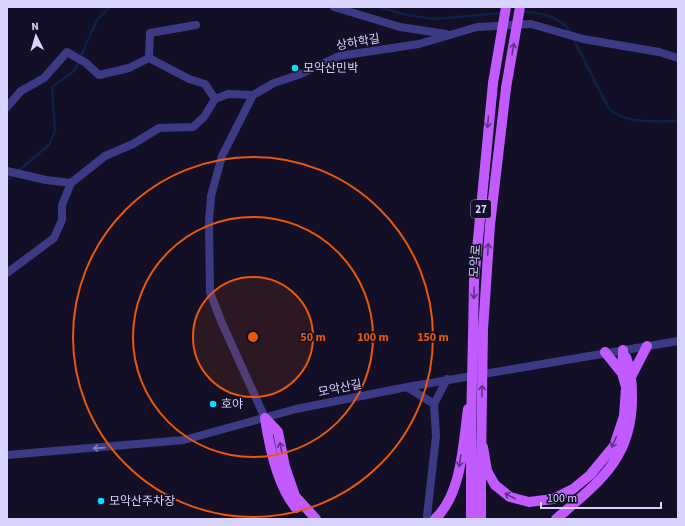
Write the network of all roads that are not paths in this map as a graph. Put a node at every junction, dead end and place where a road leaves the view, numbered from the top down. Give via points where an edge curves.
1 (334, 7) edge
2 (506, 7) edge
3 (520, 7) edge
4 (196, 25) dead end
5 (449, 34) junction
6 (150, 58) junction
7 (678, 58) edge
8 (253, 95) junction
9 (215, 99) junction
10 (7, 107) edge
11 (7, 171) edge
12 (71, 183) junction
13 (7, 273) edge
14 (678, 341) edge
15 (647, 346) junction
16 (623, 350) junction
17 (605, 352) junction
18 (627, 375) junction
19 (447, 379) junction
20 (407, 387) junction
21 (470, 395) junction
22 (434, 404) junction
23 (265, 418) junction
24 (481, 419) junction
25 (7, 455) edge
26 (431, 518) edge
27 (305, 519) edge
28 (316, 519) edge
29 (471, 519) edge
30 (481, 519) edge
31 (556, 519) edge

1 - 5 street via 400,27
2 -> 21 main road, 모악로 / 27, bridge via 493,83 474,281
24 -> 3 main road, 모악로 / 27, bridge via 483,330 490,225 506,88
4 - 6 street via 150,33
5 - 7 street, 상하학길 via 477,27 531,24
5 - 8 street, 상하학길 via 419,44 339,56 301,74 274,83
6 - 9 street via 189,79 205,84
6 - 10 street via 129,68 99,75 86,63 67,52 44,78 21,91
8 - 9 street via 228,94
8 - 23 street via 222,156 212,196 209,221 210,292
9 - 12 street via 204,117 193,127 159,128 133,144 105,156
11 - 12 street
12 - 13 street via 62,205 62,220 54,238
14 - 15 street, 모악산길
15 - 16 street, 모악산길
15 - 18 main road
16 - 17 street, 모악산길
16 - 18 main road via 628,362
17 - 18 main road
17 - 19 street, 모악산길
18 -> 24 main road via 624,416 614,446 590,475 573,489 553,499 529,502 510,497 495,485 487,471
18 - 31 main road via 632,410 626,440 616,461 597,483
19 - 20 street, 모악산길
19 - 22 street
20 - 22 street
20 - 23 street, 모악산길 via 296,409
21 -> 26 main road via 451,499 444,510
21 - 29 main road, 모악로 / 27, bridge
22 - 26 street via 436,436
23 -> 25 street, 모악산길 via 184,440
23 - 27 main road via 267,434 289,499
28 -> 23 main road via 295,496 285,467 278,432
24 - 30 main road, 모악로 / 27, bridge

